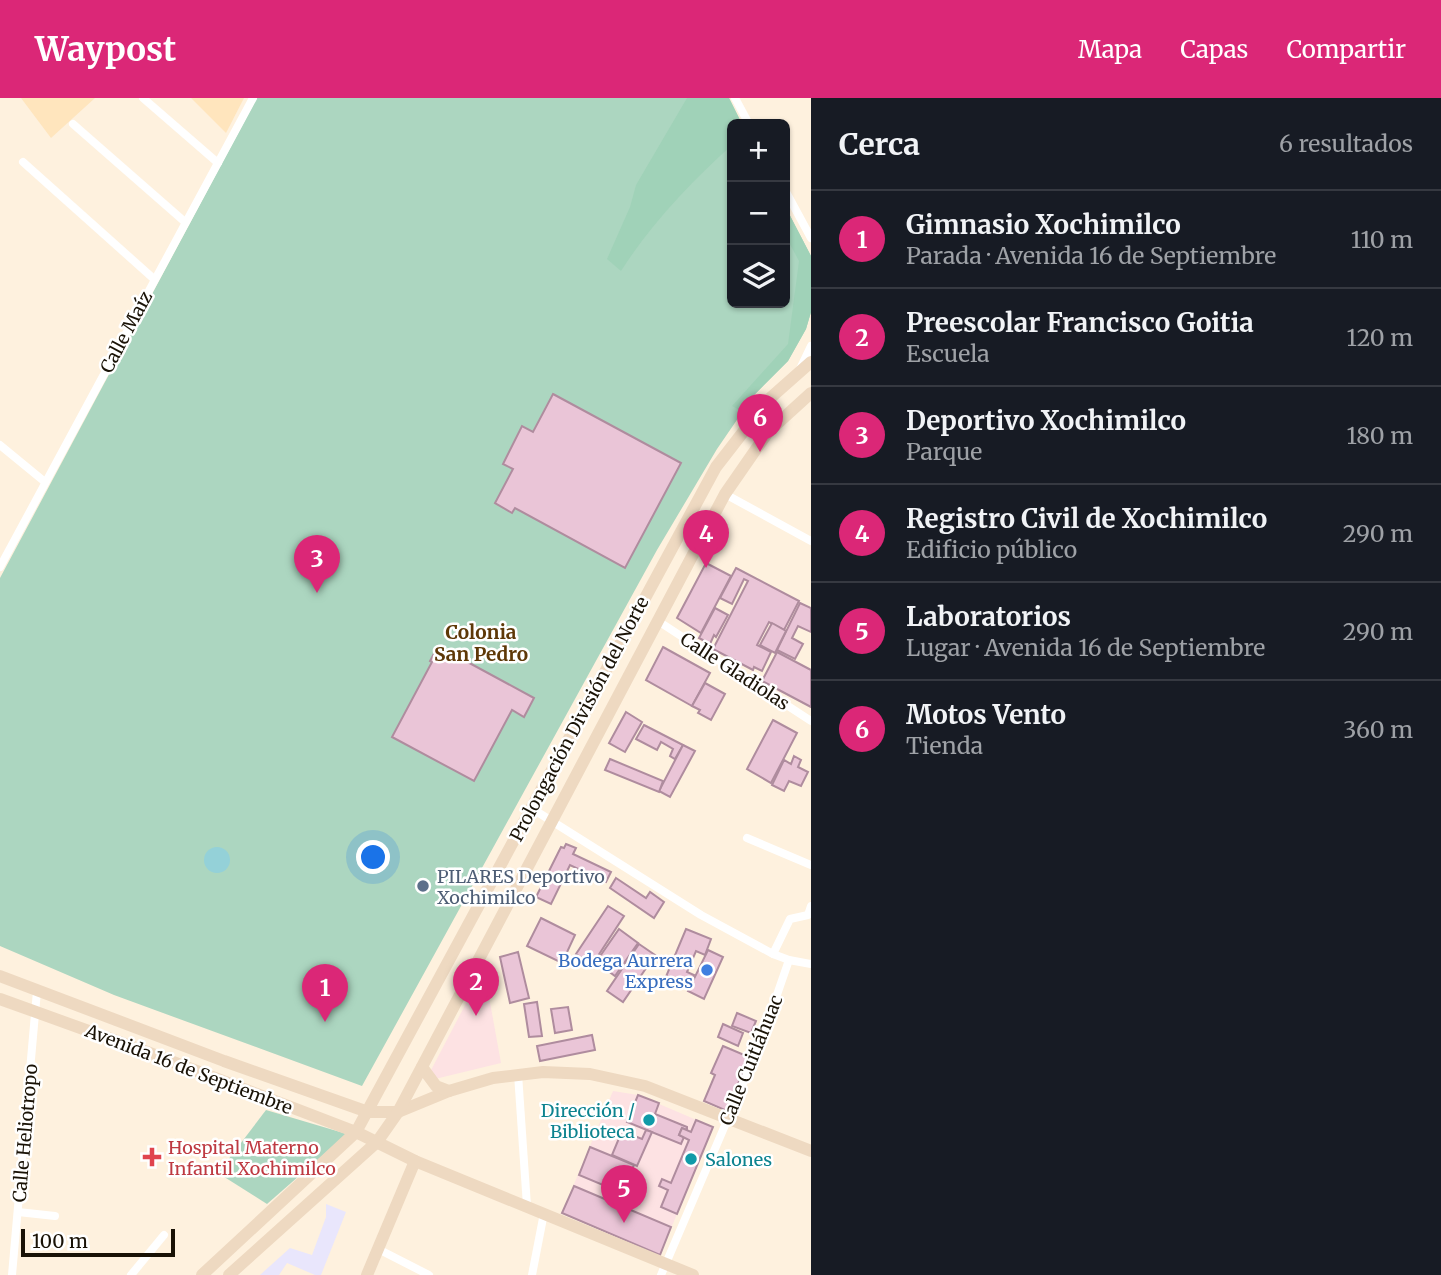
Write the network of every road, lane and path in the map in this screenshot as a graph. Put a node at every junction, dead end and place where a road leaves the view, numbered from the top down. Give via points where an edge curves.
1 (143, 98) edge
2 (253, 98) edge
3 (735, 98) edge
4 (746, 119) edge
5 (73, 124) dead end
6 (23, 162) dead end
7 (218, 163) junction
8 (790, 199) edge
9 (185, 222) junction
10 (811, 238) edge
11 (154, 279) junction
12 (811, 346) edge
13 (811, 362) edge
14 (799, 372) junction
15 (811, 393) edge
16 (0, 445) edge
17 (45, 482) junction
18 (725, 494) junction
19 (811, 541) edge
20 (0, 567) edge
21 (658, 621) junction
22 (811, 721) edge
23 (561, 753) junction
24 (583, 764) junction
25 (531, 808) junction
26 (552, 820) junction
27 (747, 838) dead end
28 (811, 865) edge
29 (810, 912) edge
30 (773, 954) junction
31 (789, 960) junction
32 (811, 964) edge
33 (0, 976) edge
34 (37, 991) junction
35 (0, 999) edge
36 (36, 1012) junction
37 (154, 1035) junction
38 (147, 1052) junction
39 (224, 1061) junction
40 (422, 1067) junction
41 (519, 1074) junction
42 (216, 1078) junction
43 (449, 1091) junction
44 (368, 1112) junction
45 (398, 1112) junction
46 (728, 1117) junction
47 (356, 1132) junction
48 (377, 1142) junction
49 (811, 1151) edge
50 (415, 1161) junction
51 (527, 1206) junction
52 (18, 1212) junction
53 (544, 1213) junction
54 (55, 1216) dead end
55 (263, 1220) junction
56 (276, 1234) junction
57 (164, 1235) dead end
58 (378, 1249) junction
59 (664, 1270) edge
60 (206, 1274) edge
61 (12, 1275) edge
62 (131, 1275) edge
63 (229, 1275) edge
64 (368, 1275) edge
65 (429, 1275) edge
66 (532, 1275) edge
67 (693, 1275) edge

1 - 7 street
2 - 7 street, Calle Maíz
3 - 4 street
5 - 9 street
6 - 11 street
7 - 9 street, Calle Maíz
8 - 10 street
9 - 11 street, Calle Maíz
11 - 17 street, Calle Maíz
12 - 14 street
13 - 14 main road, Prolongación División del Norte
14 - 23 main road, Prolongación División del Norte via 752,419 716,467
15 - 18 main road, Prolongación División del Norte via 768,432
16 - 17 street
17 - 20 street, Calle Maíz
18 - 19 street
18 - 21 main road, Prolongación División del Norte
21 - 22 street, Calle Gladiolas
21 - 24 main road, Prolongación División del Norte
23 - 24 main road
23 - 25 main road, Prolongación División del Norte
24 - 26 main road, Prolongación División del Norte
25 - 26 street
25 - 44 main road, Prolongación División del Norte
26 - 30 street via 701,915
26 - 40 main road, Prolongación División del Norte
27 - 28 street
29 - 30 street via 790,919
30 - 31 street
31 - 32 street
31 - 46 street, Calle Cuitláhuac
33 - 34 main road, Avenida 16 de Septiembre
34 - 36 street, Calle Heliotropo
34 - 37 main road, Avenida 16 de Septiembre
35 - 36 main road, Avenida 16 de Septiembre
36 - 38 main road, Avenida 16 de Septiembre
36 - 52 street, Calle Heliotropo
37 - 38 main road
37 - 39 main road, Avenida 16 de Septiembre
38 - 42 main road, Avenida 16 de Septiembre
39 - 42 main road
39 - 44 main road, Avenida 16 de Septiembre
40 - 43 main road via 436,1086
40 - 45 main road, Prolongación División del Norte
41 - 43 main road
41 - 46 main road via 564,1072 615,1079
41 - 51 street
42 - 47 main road, Avenida 16 de Septiembre
43 - 45 main road
44 - 45 main road, Avenida 16 de Septiembre
44 - 47 main road, Prolongación División del Norte
45 - 48 main road, Prolongación División del Norte
46 - 49 main road
46 - 59 street, Calle Cuitláhuac
47 - 48 main road, Avenida 16 de Septiembre
47 - 55 main road, Prolongación División del Norte
48 - 50 main road, Avenida 16 de Septiembre
48 - 56 main road, Prolongación División del Norte
50 - 51 main road
50 - 58 main road
51 - 53 main road
52 - 54 street
52 - 61 street, Calle Heliotropo
53 - 59 main road
53 - 66 street
55 - 56 main road
55 - 60 main road, Prolongación División del Norte
56 - 63 main road, Prolongación División del Norte
57 - 62 street
58 - 64 main road
58 - 65 street
59 - 67 main road

